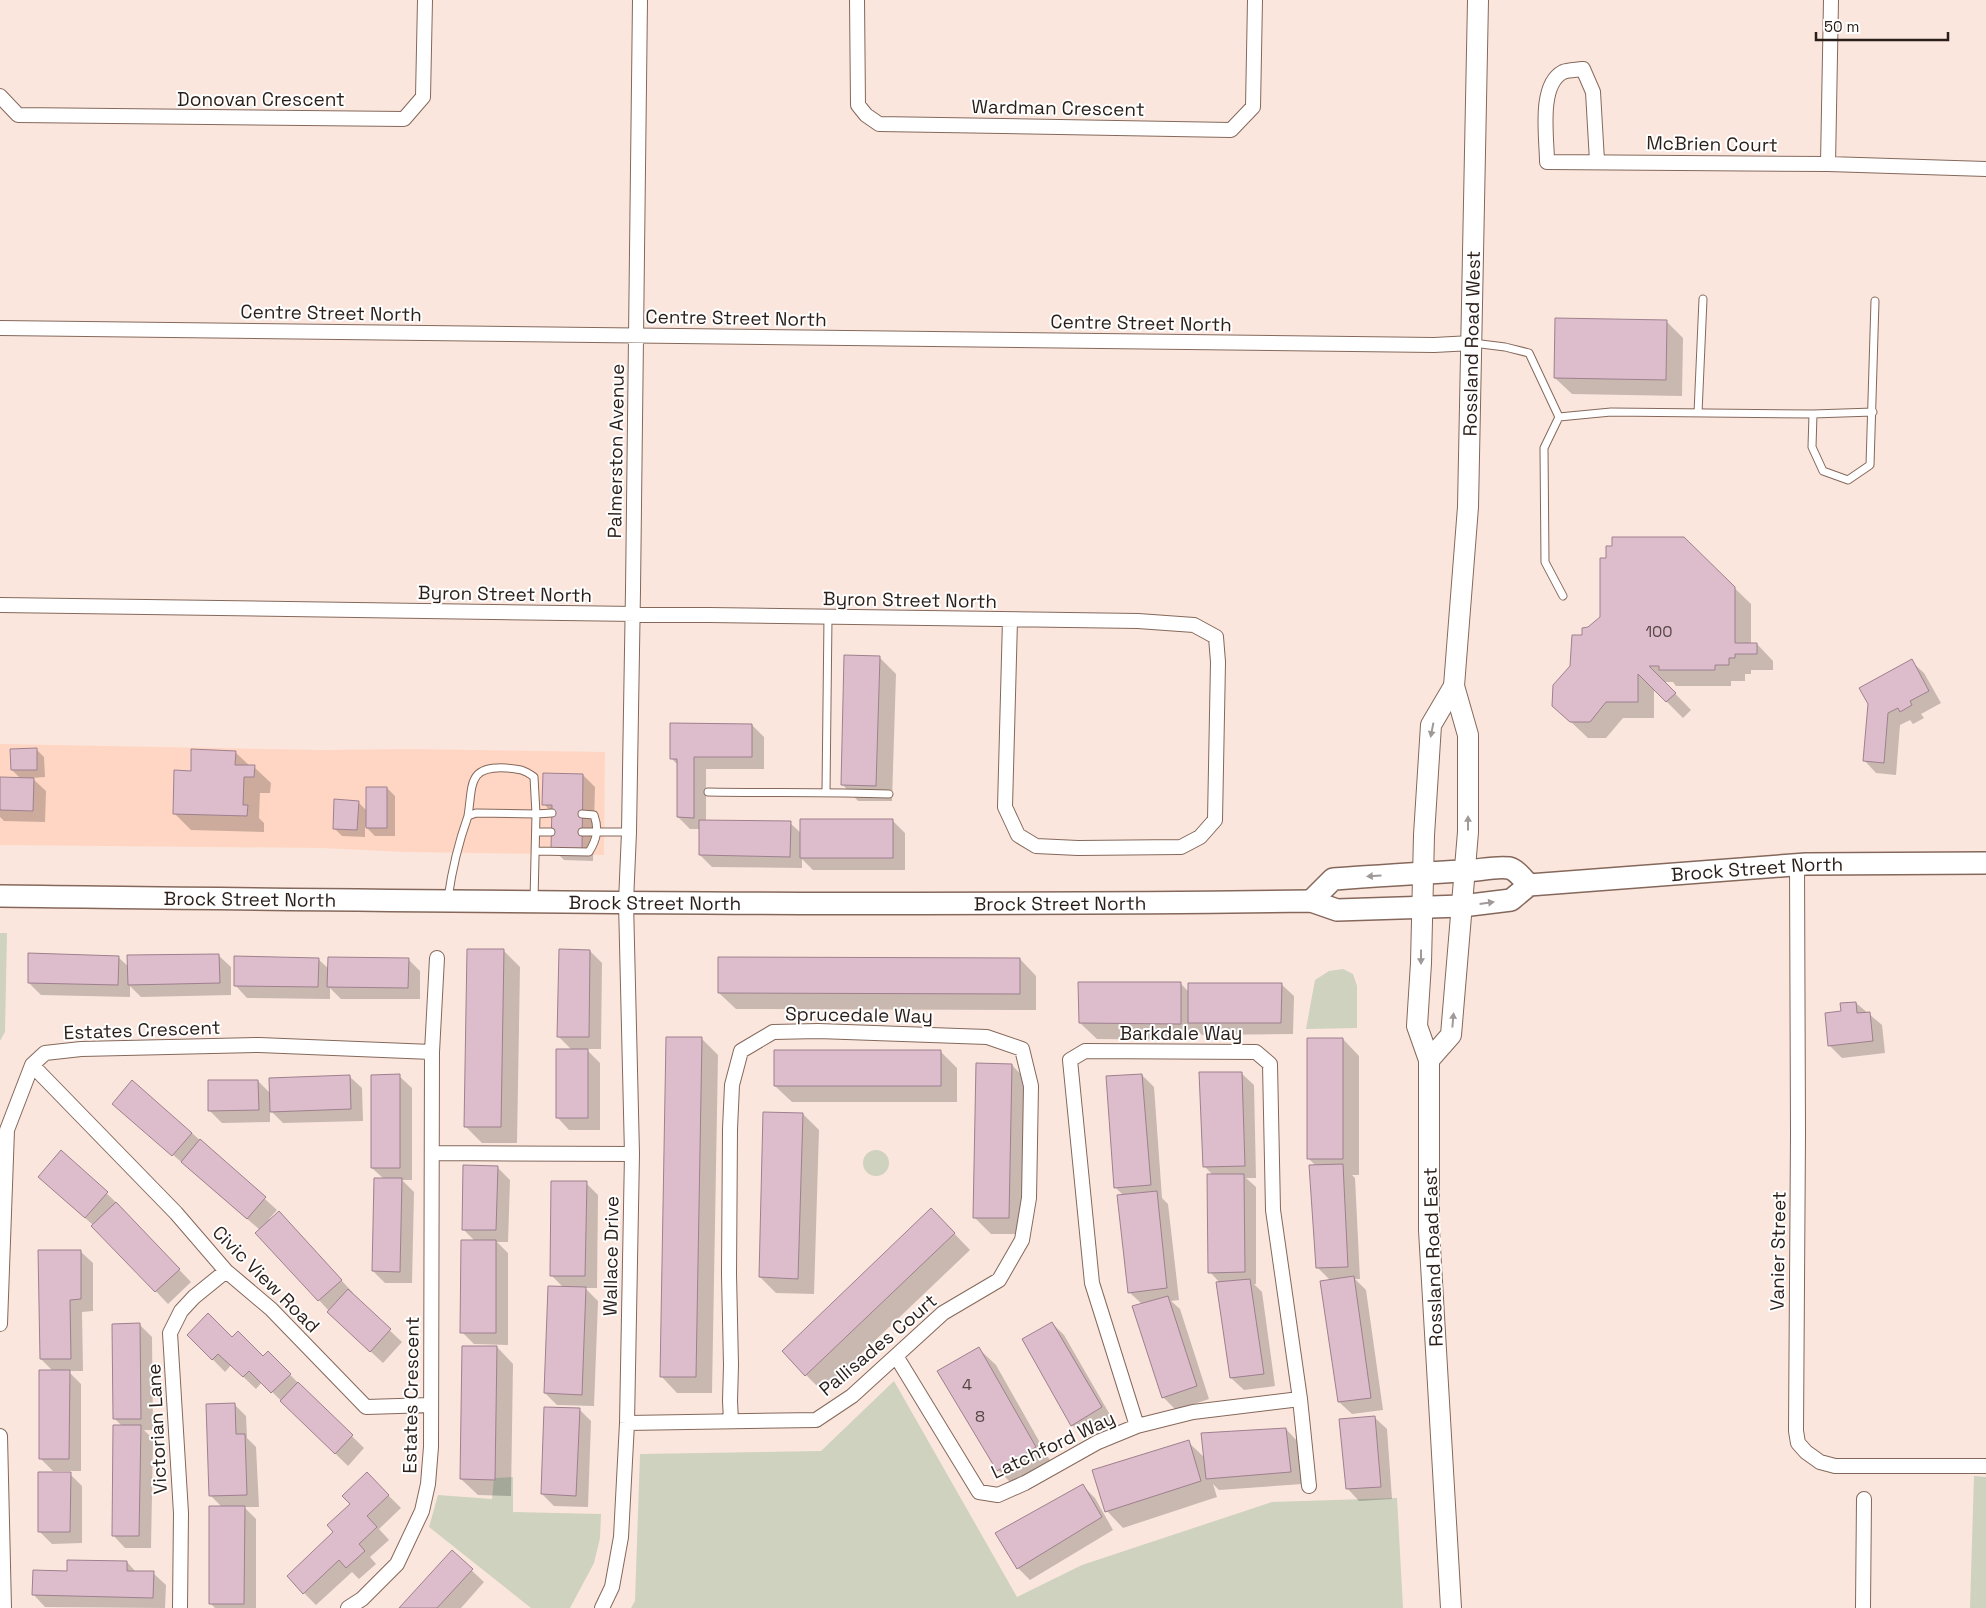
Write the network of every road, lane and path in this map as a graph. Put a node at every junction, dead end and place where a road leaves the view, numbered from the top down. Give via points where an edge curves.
1 (425, 0) edge
2 (640, 0) edge
3 (857, 0) edge
4 (1255, 0) edge
5 (1478, 0) edge
6 (1831, 0) edge
7 (0, 96) edge
8 (1597, 161) junction
9 (1828, 164) junction
10 (1986, 169) edge
11 (1703, 298) dead end
12 (1875, 301) dead end
13 (0, 328) edge
14 (636, 335) junction
15 (1472, 343) junction
16 (1873, 412) junction
17 (1698, 413) junction
18 (1813, 414) junction
19 (1559, 417) junction
20 (1563, 596) dead end
21 (0, 605) edge
22 (633, 614) junction
23 (828, 617) junction
24 (1010, 620) junction
25 (1454, 686) junction
26 (708, 792) dead end
27 (826, 792) junction
28 (889, 794) dead end
29 (552, 813) dead end
30 (536, 814) junction
31 (582, 814) dead end
32 (468, 816) junction
33 (536, 832) junction
34 (551, 832) dead end
35 (582, 832) dead end
36 (598, 832) junction
37 (629, 832) junction
38 (535, 851) junction
39 (1986, 862) edge
40 (1797, 864) junction
41 (1423, 872) junction
42 (1466, 872) junction
43 (1529, 885) junction
44 (0, 896) edge
45 (448, 901) junction
46 (1311, 901) junction
47 (626, 902) junction
48 (534, 903) junction
49 (1462, 906) junction
50 (1421, 908) junction
51 (437, 958) dead end
52 (432, 1052) junction
53 (1429, 1060) junction
54 (32, 1065) junction
55 (433, 1153) junction
56 (632, 1154) junction
57 (226, 1271) junction
58 (999, 1280) joint
59 (0, 1324) edge
60 (896, 1356) junction
61 (1300, 1399) junction
62 (431, 1405) junction
63 (731, 1421) junction
64 (627, 1423) junction
65 (1137, 1426) junction
66 (0, 1436) edge
67 (1986, 1466) edge
68 (1309, 1486) dead end
69 (1864, 1499) dead end
70 (4, 1608) edge
71 (180, 1608) edge
72 (348, 1608) edge
73 (602, 1608) edge
74 (1451, 1608) edge
75 (1864, 1608) edge

1 - 7 street, Donovan Crescent via 423,97 404,119 18,115
2 - 14 street, Palmerston Avenue
3 - 4 street, Wardman Crescent via 858,104 879,124 1231,130 1253,107
5 - 15 main road, Rossland Road West
6 - 9 street
8 - 8 street, McBrien Court via 1593,92 1583,69 1564,72 1554,80 1546,98 1548,162
8 - 9 street, McBrien Court
9 - 10 street, McBrien Court
11 - 17 lane
12 - 16 lane
13 - 14 street, Centre Street North
14 - 15 street, Centre Street North
14 - 22 street, Palmerston Avenue
15 - 19 lane via 1515,348 1529,353
15 - 25 main road, Rossland Road West via 1468,508
16 - 18 lane
16 - 18 lane via 1870,465 1848,480 1823,471 1812,447
17 - 18 lane
17 - 19 lane via 1611,412
19 - 20 lane via 1544,448 1545,562
21 - 22 street, Byron Street North
22 - 23 street, Byron Street North
22 - 37 street, Palmerston Avenue
23 - 24 street, Byron Street North
23 - 27 lane
24 - 24 street, Byron Street North via 1194,625 1216,637 1215,820 1200,837 1181,847 1078,848 1036,846 1018,836 1005,807
25 -> 41 main road, Rossland Road West via 1432,725
42 -> 25 main road, Rossland Road West via 1468,735
26 - 27 lane
27 - 28 lane
29 - 30 lane
30 - 32 lane via 476,813
30 - 32 lane via 534,777 524,770 491,768 481,770 475,778
30 - 33 lane
31 - 36 lane via 594,815
32 - 45 lane via 454,861
33 - 34 lane
33 - 38 lane
35 - 36 lane
36 - 37 lane
36 - 38 lane via 590,852
37 - 47 street, Palmerston Avenue
38 - 48 lane
39 - 40 main road, Brock Street North
40 - 43 main road, Brock Street North
40 - 67 street, Vanier Street via 1795,1383 1798,1443 1820,1462 1835,1466
41 - 42 main road
41 -> 46 main road via 1333,878
41 - 50 main road, Rossland Road West
42 - 43 main road via 1510,868
42 - 49 main road, Rossland Road West
49 -> 43 main road, Brock Street North via 1511,900
44 - 45 main road, Brock Street North
45 - 48 main road, Brock Street North
46 - 47 main road, Brock Street North via 1074,904
46 - 50 main road, Brock Street North via 1337,910
47 - 48 main road, Brock Street North
47 - 56 street, Wallace Drive
49 - 50 main road, Brock Street North
53 -> 49 main road via 1451,1035
50 -> 53 main road, Rossland Road East via 1417,1026
51 - 52 street, Estates Crescent
52 - 54 street, Estates Crescent via 259,1045 81,1049 45,1053
52 - 55 street, Estates Crescent
53 - 74 main road, Rossland Road East via 1429,1230
54 - 57 street, Civic View Road via 176,1213
54 - 59 street via 7,1130
55 - 56 street
55 - 62 street, Estates Crescent
56 - 64 street, Wallace Drive
57 - 62 street, Civic View Road via 271,1309 366,1407
57 - 71 street, Victorian Lane via 181,1311 170,1332 181,1513
58 - 60 street, Pallisades Court via 943,1313
58 - 63 street, Sprucedale Way via 1022,1240 1029,1198 1031,1086 1022,1049 987,1037 773,1032 741,1051 732,1085
60 - 63 street, Pallisades Court via 852,1396 816,1420
60 - 65 street, Latchford Way via 979,1492 998,1495 1098,1442
61 - 65 street, Latchford Way via 1193,1412
61 - 65 street, Barkdale Way via 1273,1210 1270,1064 1256,1052 1085,1051 1070,1060 1092,1283
61 - 68 street, Barkdale Way
62 - 72 street, Estates Crescent via 431,1461 422,1511 397,1564 362,1599
63 - 64 street, Pallisades Court
64 - 73 street, Wallace Drive via 621,1537 612,1587
66 - 70 street
69 - 75 street

